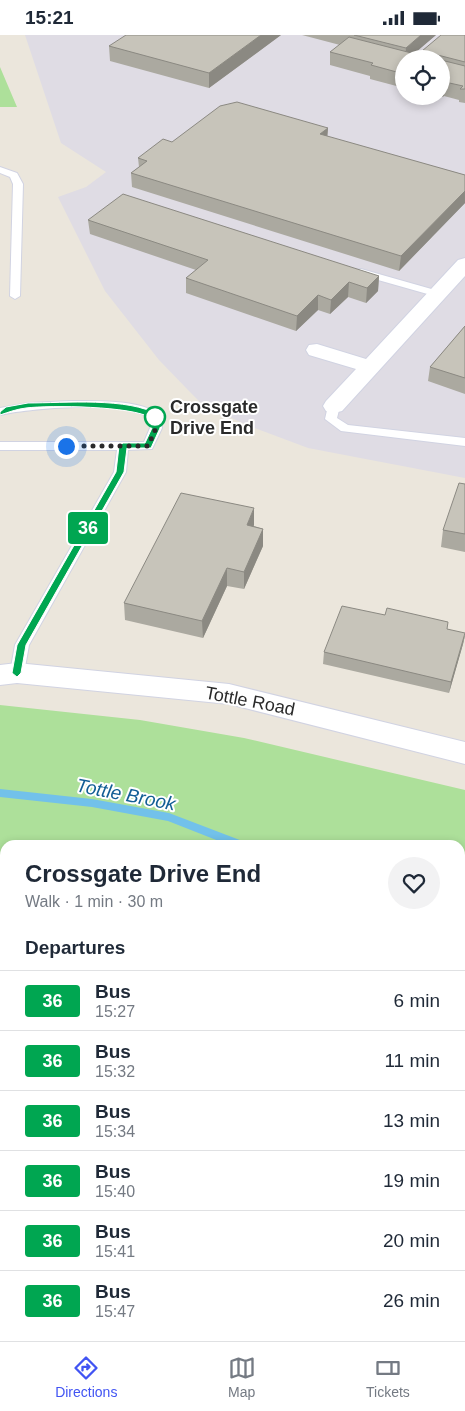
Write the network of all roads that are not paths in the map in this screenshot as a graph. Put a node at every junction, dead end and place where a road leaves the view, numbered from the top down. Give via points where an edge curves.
1 (0, 170) edge
2 (465, 264) edge
3 (350, 269) edge
4 (438, 293) junction
5 (15, 296) dead end
6 (317, 350) dead end
7 (370, 367) junction
8 (334, 407) joint
9 (0, 412) edge
10 (465, 442) edge
11 (0, 446) edge
12 (123, 446) junction
13 (8, 674) edge
14 (465, 753) edge

1 - 5 lane via 14,175 18,184
2 - 4 street
3 - 4 lane
4 - 7 street
6 - 7 street
7 - 8 street
8 - 10 lane via 332,419 345,428
9 - 12 lane via 28,405 119,406 146,411 155,417 156,428 148,446
11 - 12 lane
12 - 13 lane via 120,472
13 - 14 street, Tottle Road via 229,693

